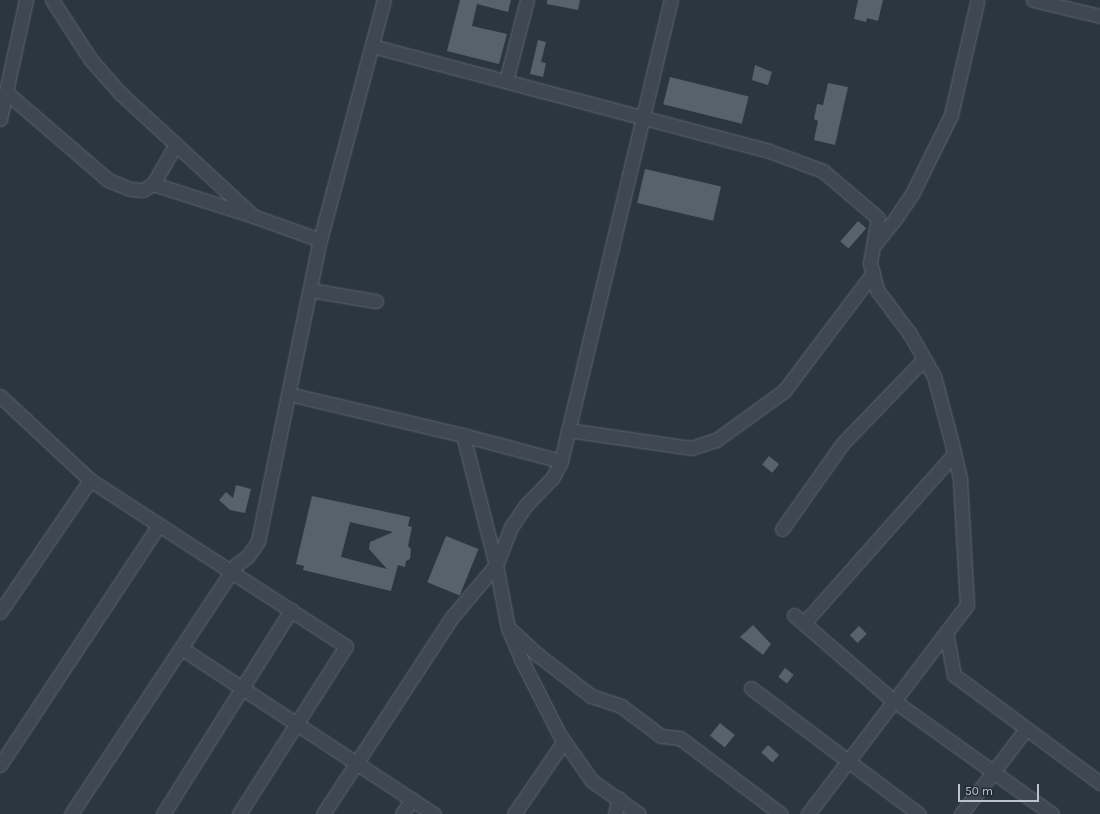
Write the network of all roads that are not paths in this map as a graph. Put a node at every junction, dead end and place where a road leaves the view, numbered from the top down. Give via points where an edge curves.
1 (26, 0) edge
2 (52, 0) edge
3 (384, 0) edge
4 (527, 0) edge
5 (671, 0) edge
6 (1034, 0) edge
7 (975, 1) edge
8 (1100, 16) edge
9 (372, 46) junction
10 (506, 81) junction
11 (7, 92) junction
12 (642, 118) junction
13 (0, 119) edge
14 (176, 144) junction
15 (153, 184) junction
16 (253, 216) junction
17 (320, 240) junction
18 (873, 246) junction
19 (873, 273) junction
20 (310, 290) junction
21 (376, 301) dead end
22 (924, 359) junction
23 (289, 394) junction
24 (0, 396) edge
25 (568, 430) junction
26 (463, 436) junction
27 (954, 454) junction
28 (561, 461) junction
29 (90, 480) junction
30 (159, 525) junction
31 (782, 529) dead end
32 (496, 565) junction
33 (232, 572) junction
34 (290, 610) junction
35 (0, 612) edge
36 (794, 615) dead end
37 (804, 623) junction
38 (508, 628) junction
39 (946, 632) junction
40 (181, 648) junction
41 (242, 688) junction
42 (752, 688) dead end
43 (894, 701) junction
44 (296, 724) junction
45 (1026, 728) junction
46 (564, 741) junction
47 (849, 761) junction
48 (356, 762) junction
49 (0, 765) edge
50 (994, 772) junction
51 (1100, 783) edge
52 (412, 799) junction
53 (619, 799) junction
54 (71, 814) edge
55 (162, 814) edge
56 (239, 814) edge
57 (323, 814) edge
58 (402, 814) edge
59 (434, 814) edge
60 (514, 814) edge
61 (615, 814) edge
62 (640, 814) edge
63 (781, 814) edge
64 (808, 814) edge
65 (919, 814) edge
66 (961, 814) edge
67 (1052, 814) edge

1 - 11 street
2 - 14 street via 91,60 120,93
3 - 9 street
4 - 10 street
5 - 12 street
6 - 8 street
7 - 18 street via 951,115 912,194
9 - 10 street
9 - 17 street
10 - 12 street
11 - 13 street
11 - 15 street via 108,180 130,189 143,190
12 - 18 street via 769,151 822,171 878,218
12 - 25 street
14 - 15 street
14 - 16 street
15 - 16 street
16 - 17 street
17 - 20 street
18 - 19 street via 870,263
19 - 22 street via 877,290 910,334
19 - 25 street via 784,391 716,440 692,448
20 - 21 street
20 - 23 street
22 - 27 street via 934,376
22 - 31 street via 843,443
23 - 26 street
23 - 33 street via 258,541
24 - 29 street
25 - 28 street
26 - 28 street
26 - 32 street
27 - 37 street
27 - 39 street via 960,480 966,605
28 - 32 street via 553,477 526,505 511,527
29 - 30 street
29 - 35 street
30 - 33 street
30 - 49 street
32 - 38 street
32 - 48 street via 452,617
33 - 34 street
33 - 40 street
34 - 41 street
34 - 44 street via 346,646
36 - 37 street
37 - 43 street
38 - 46 street via 521,659
38 - 63 street via 591,696 621,706 661,736 680,738
39 - 43 street
39 - 45 street via 954,675
40 - 41 street
40 - 54 street
41 - 44 street
41 - 55 street
42 - 47 street
43 - 47 street
43 - 50 street
44 - 48 street
44 - 56 street
45 - 50 street
45 - 51 street
46 - 53 street via 592,781
46 - 60 street
47 - 64 street
47 - 65 street
48 - 52 street
48 - 57 street
50 - 66 street
50 - 67 street
52 - 58 street
52 - 59 street
53 - 61 street
53 - 62 street

